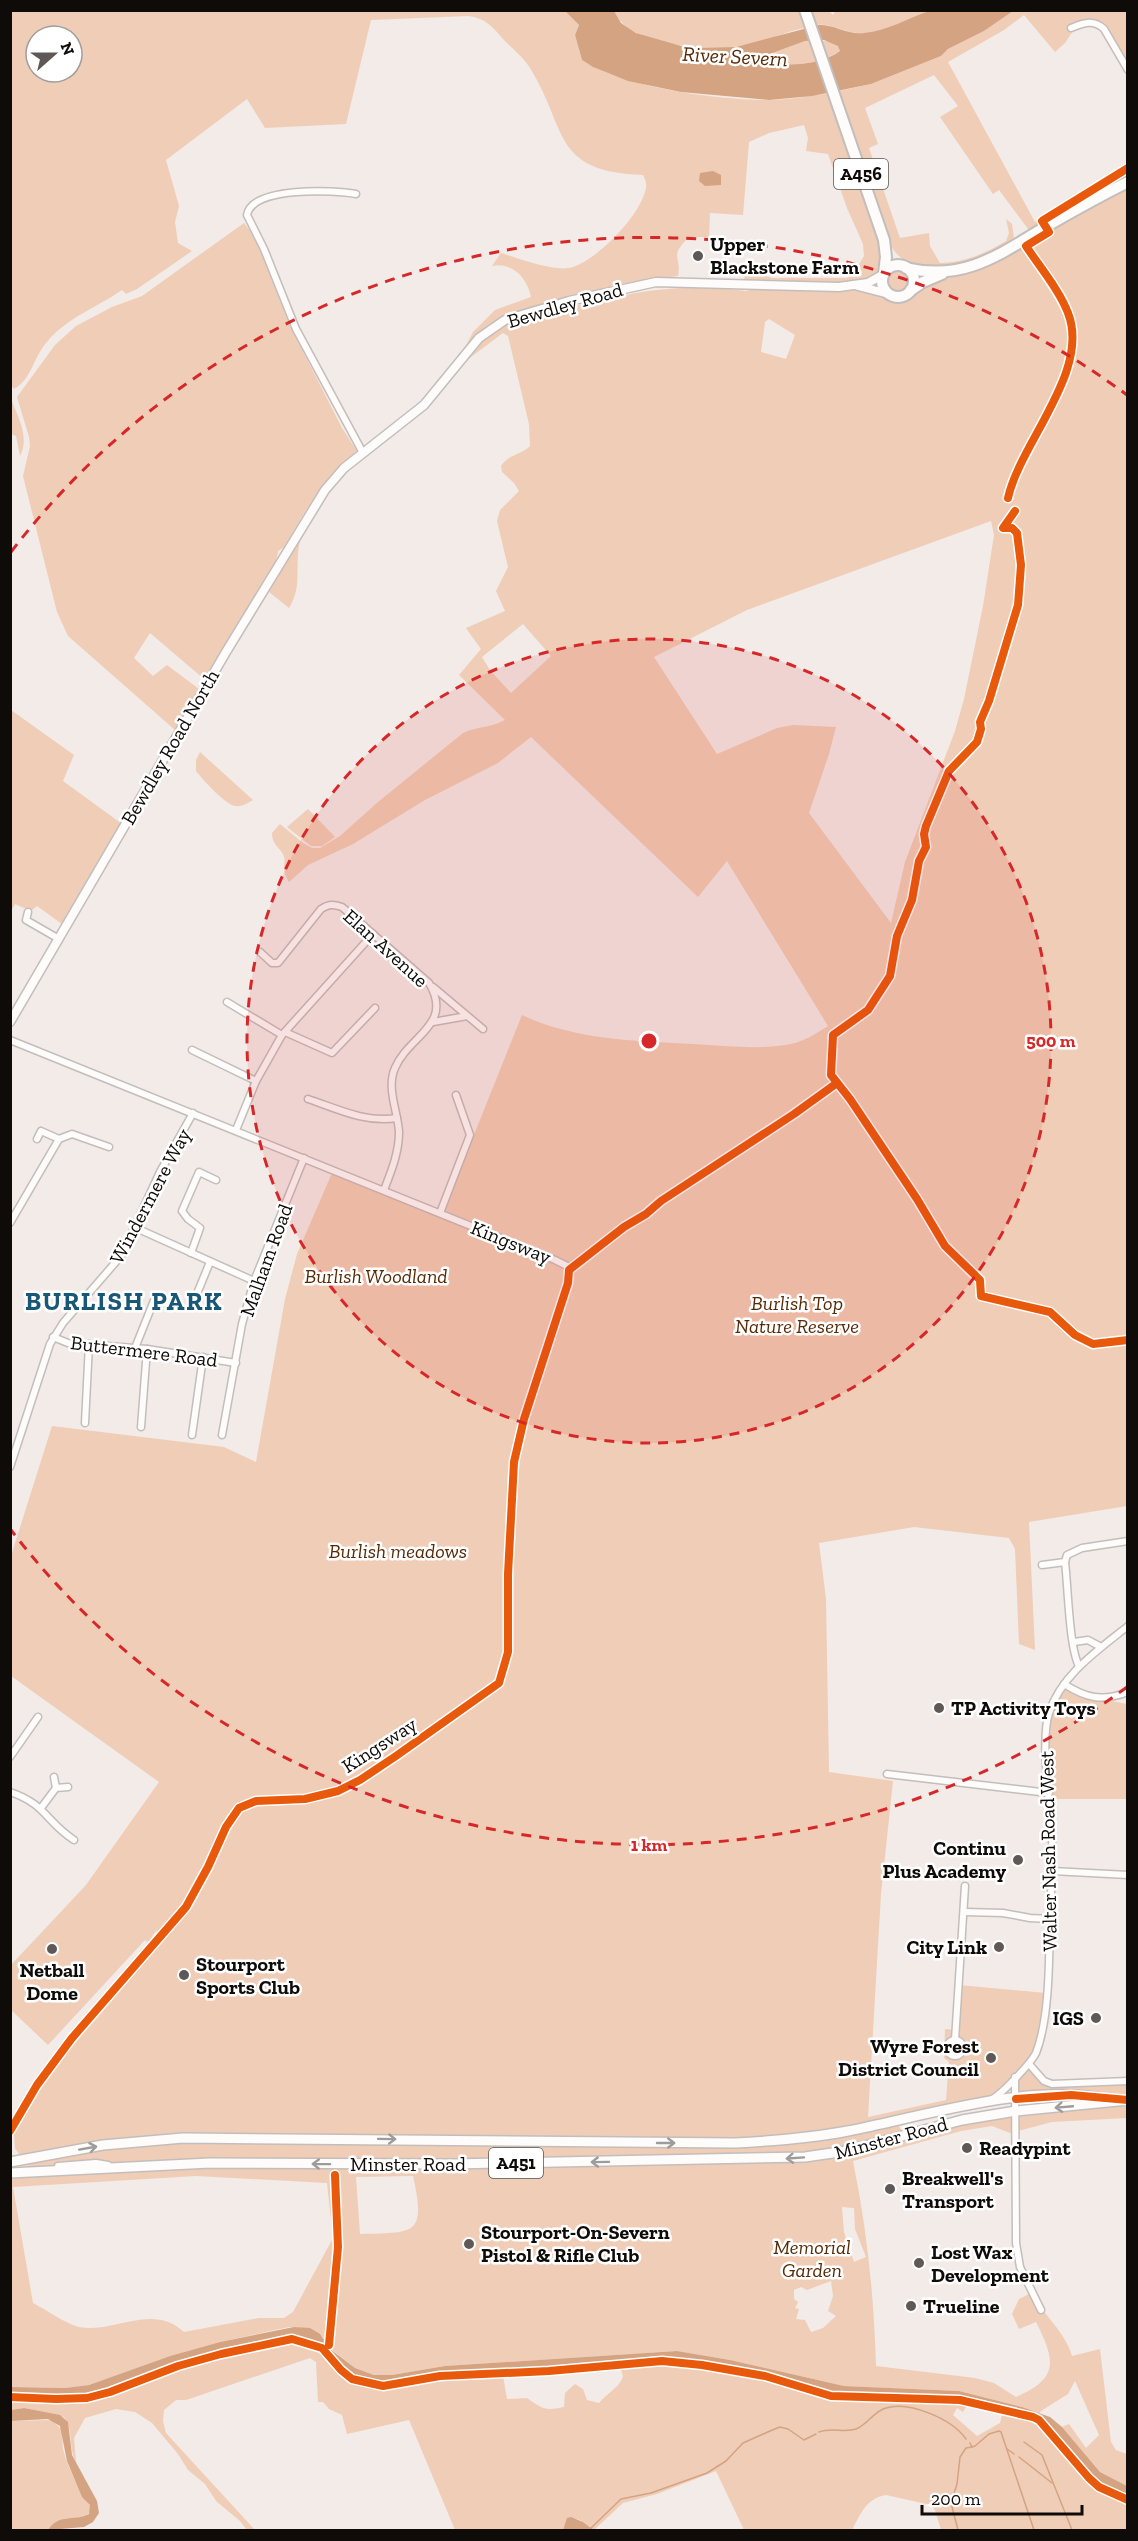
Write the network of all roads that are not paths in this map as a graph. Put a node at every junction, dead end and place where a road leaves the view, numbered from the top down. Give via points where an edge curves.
1 (806, 11) edge
2 (1071, 28) dead end
3 (1128, 70) edge
4 (1128, 182) edge
5 (356, 194) dead end
6 (884, 240) junction
7 (905, 267) junction
8 (948, 272) junction
9 (884, 274) junction
10 (855, 286) junction
11 (910, 290) junction
12 (889, 294) junction
13 (363, 453) junction
14 (336, 476) joint
15 (28, 912) dead end
16 (373, 934) junction
17 (59, 939) junction
18 (260, 952) dead end
19 (429, 983) junction
20 (227, 1002) dead end
21 (375, 1008) dead end
22 (467, 1016) junction
23 (10, 1022) edge
24 (433, 1022) junction
25 (483, 1029) dead end
26 (284, 1034) junction
27 (10, 1040) edge
28 (192, 1050) dead end
29 (256, 1081) junction
30 (456, 1095) dead end
31 (308, 1099) dead end
32 (193, 1113) junction
33 (397, 1118) junction
34 (236, 1130) junction
35 (37, 1139) dead end
36 (59, 1139) junction
37 (109, 1147) dead end
38 (304, 1158) junction
39 (216, 1180) dead end
40 (384, 1190) junction
41 (440, 1213) junction
42 (10, 1223) edge
43 (136, 1228) junction
44 (191, 1253) junction
45 (210, 1262) junction
46 (254, 1281) junction
47 (155, 1298) dead end
48 (194, 1301) dead end
49 (53, 1337) junction
50 (89, 1344) junction
51 (135, 1348) junction
52 (147, 1349) junction
53 (203, 1357) junction
54 (236, 1363) junction
55 (85, 1423) dead end
56 (141, 1427) dead end
57 (192, 1435) dead end
58 (222, 1435) dead end
59 (12, 1459) edge
60 (10, 1467) edge
61 (1128, 1541) edge
62 (1065, 1562) junction
63 (1042, 1566) dead end
64 (1128, 1626) edge
65 (1074, 1642) junction
66 (1101, 1647) junction
67 (1079, 1666) junction
68 (1064, 1683) junction
69 (1128, 1692) edge
70 (38, 1717) dead end
71 (12, 1753) edge
72 (887, 1774) dead end
73 (54, 1777) dead end
74 (68, 1787) dead end
75 (56, 1788) junction
76 (10, 1792) edge
77 (1049, 1793) junction
78 (41, 1808) junction
79 (74, 1840) dead end
80 (1052, 1871) junction
81 (1128, 1875) edge
82 (965, 1886) dead end
83 (965, 1912) junction
84 (1050, 1919) junction
85 (955, 2040) dead end
86 (1029, 2064) junction
87 (1015, 2077) junction
88 (1128, 2081) edge
89 (1016, 2099) junction
90 (1112, 2100) junction
91 (1128, 2100) edge
92 (988, 2102) junction
93 (1016, 2111) junction
94 (10, 2131) edge
95 (11, 2162) edge
96 (114, 2167) junction
97 (10, 2174) edge
98 (1041, 2310) dead end

1 - 6 highway, A456
2 - 3 street via 1087,22 1099,24
4 - 8 highway via 991,259
5 - 13 street via 320,190 278,195 252,205 247,215 296,329
6 - 7 highway, A456
6 - 9 highway, A456
7 - 8 highway
7 - 9 highway via 895,266
7 - 11 highway, A456 via 913,278
8 - 11 highway
9 - 10 main road, Bewdley Road
9 - 12 highway, A456 via 883,286
10 - 12 main road, Bewdley Road
10 - 13 main road, Bewdley Road via 656,282 517,316 488,330 424,405
11 - 12 highway via 903,296
13 - 14 main road, Bewdley Road
14 - 17 main road, Bewdley Road North via 283,556
15 - 17 street via 26,920
16 - 18 street, Elan Avenue via 342,907 329,904 278,963
16 - 19 street, Elan Avenue
16 - 26 street
17 - 23 main road, Bewdley Road North
19 - 22 street
19 - 24 street, Elan Avenue via 438,1007
20 - 26 street
21 - 26 street via 332,1053
22 - 24 street
22 - 25 street
24 - 33 street via 394,1069 392,1095
26 - 29 street
27 - 32 street, Kingsway
28 - 29 street
29 - 34 street
30 - 41 street via 470,1135
31 - 33 street via 363,1118
32 - 34 street, Kingsway
32 - 43 street, Windermere Way via 160,1172
33 - 40 street via 398,1149
34 - 38 street, Kingsway
35 - 36 street via 41,1131
36 - 37 street via 72,1134
36 - 42 street
38 - 40 street, Kingsway
38 - 46 street, Malham Road
39 - 44 street via 199,1172 182,1211 200,1228
40 - 41 street, Kingsway
41 - 94 street, Kingsway via 555,1260 567,1266 570,1273 514,1462 508,1652 502,1677 493,1688 360,1780 338,1791 316,1797 264,1800 239,1808 186,1907 72,2038 37,2085
43 - 44 street
43 - 49 street, Windermere Way via 121,1256
44 - 45 street
45 - 46 street
45 - 48 street
46 - 54 street, Malham Road
47 - 51 street
49 - 50 street, Buttermere Road via 68,1343
49 - 59 street, Windermere Way
50 - 51 street, Buttermere Road
50 - 55 street
51 - 52 street, Buttermere Road
52 - 53 street, Buttermere Road
52 - 56 street
53 - 54 street, Buttermere Road
53 - 57 street
54 - 58 street, Malham Road
59 - 60 street, Windermere Way
61 - 62 street via 1069,1552
62 - 63 street
62 - 65 street
64 - 66 street, Walter Nash Road West
65 - 66 street via 1088,1640
65 - 67 street
66 - 67 street, Walter Nash Road West
67 - 68 street, Walter Nash Road West
68 - 69 street via 1092,1698
68 - 77 street, Walter Nash Road West via 1047,1726
70 - 71 street
72 - 77 street
73 - 75 street
74 - 75 street
75 - 78 street
76 - 78 street
77 - 80 street, Walter Nash Road West
78 - 79 street
80 - 81 street
80 - 84 street, Walter Nash Road West
82 - 83 street
83 - 84 street via 1003,1912
83 - 85 street
84 - 86 street, Walter Nash Road West via 1042,2026
86 - 87 street, Walter Nash Road West
86 - 88 street via 1052,2084
87 - 89 street
87 - 92 street, Walter Nash Road West
89 - 90 main road, A451 via 1071,2095
89 - 92 main road, Minster Road / A451
89 - 93 street
90 - 91 main road, A451
90 -> 93 main road, A451
95 -> 92 main road, Minster Road / A451 via 104,2145 183,2138 777,2141 848,2131
93 -> 96 main road, Minster Road / A451 via 950,2122 846,2151 805,2157
93 - 98 street via 1018,2259
95 - 96 street via 24,2169 96,2163
96 - 97 main road, Minster Road / A451

